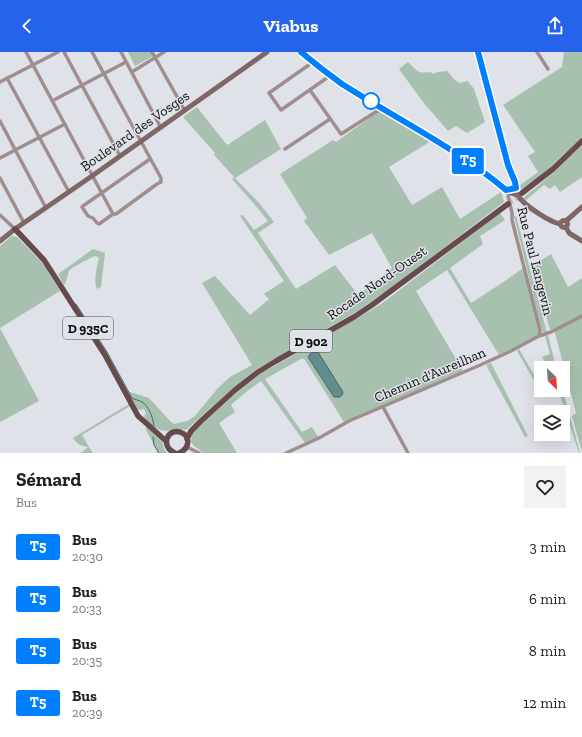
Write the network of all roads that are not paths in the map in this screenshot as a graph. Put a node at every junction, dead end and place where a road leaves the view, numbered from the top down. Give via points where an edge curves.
1 (26, 52) edge
2 (58, 52) edge
3 (64, 52) edge
4 (92, 52) edge
5 (121, 52) edge
6 (152, 52) edge
7 (164, 52) edge
8 (267, 52) edge
9 (301, 52) edge
10 (478, 52) edge
11 (537, 52) edge
12 (155, 57) junction
13 (126, 62) junction
14 (313, 62) junction
15 (33, 65) junction
16 (548, 69) dead end
17 (132, 72) junction
18 (104, 74) junction
19 (331, 75) junction
20 (7, 78) junction
21 (0, 82) edge
22 (82, 85) junction
23 (310, 90) junction
24 (52, 101) junction
25 (382, 108) junction
26 (184, 111) junction
27 (330, 118) junction
28 (0, 121) edge
29 (64, 124) junction
30 (161, 128) junction
31 (39, 137) junction
32 (582, 141) edge
33 (140, 142) junction
34 (285, 149) dead end
35 (15, 150) junction
36 (120, 156) junction
37 (0, 158) edge
38 (150, 158) junction
39 (92, 176) junction
40 (0, 178) edge
41 (516, 188) junction
42 (506, 190) junction
43 (69, 192) junction
44 (101, 193) junction
45 (520, 194) junction
46 (508, 204) tunnel mouth
47 (582, 206) edge
48 (46, 208) junction
49 (113, 214) junction
50 (0, 215) edge
51 (24, 223) junction
52 (566, 224) junction
53 (15, 229) junction
54 (0, 241) edge
55 (582, 241) edge
56 (582, 316) edge
57 (539, 336) junction
58 (382, 408) junction
59 (201, 421) junction
60 (156, 432) junction
61 (182, 433) junction
62 (170, 434) junction
63 (187, 439) junction
64 (166, 441) junction
65 (187, 447) junction
66 (177, 453) edge
67 (199, 453) edge
68 (286, 453) edge
69 (408, 453) edge

1 - 15 street
2 - 15 street
3 - 22 street
4 - 18 street
5 - 13 street
6 - 12 street
7 - 12 street
8 - 26 main road, Boulevard des Vosges
9 - 14 main road
10 - 41 street
11 - 16 street
12 - 17 street
12 - 26 street
13 - 17 street
13 - 18 street
14 - 19 main road
14 - 23 street via 269,93 281,110
15 - 20 street
15 - 24 street
17 - 30 street
18 - 22 street
18 - 33 street
19 - 23 street
19 - 25 main road
20 - 21 street
20 - 31 street
22 - 24 street
22 - 36 street
23 - 27 street
24 - 29 street
25 - 27 street via 341,134
25 - 42 main road via 478,168
26 - 30 main road, Boulevard des Vosges
27 - 34 street
28 - 35 street
29 - 31 street
29 - 39 street
30 - 33 main road, Boulevard des Vosges
31 - 35 street
31 - 43 street
32 - 45 main road via 553,169
33 - 36 main road, Boulevard des Vosges
33 - 38 street
35 - 37 street
35 - 48 street
36 - 39 main road, Boulevard des Vosges
38 - 44 street
38 - 49 street via 161,182
39 - 43 main road, Boulevard des Vosges
39 - 44 street
40 - 51 street
41 - 42 main road
41 - 45 main road
42 - 45 main road
42 - 57 street, Rue Paul Langevin via 538,322
43 - 48 main road, Boulevard des Vosges
44 - 49 street
44 - 49 street via 82,207 98,224
45 - 52 main road via 522,201 539,214 555,223 560,224 563,220
46 - 59 main road, Rocade Nord-Ouest / D 902 via 372,305 258,372
47 - 52 main road
48 - 51 main road, Boulevard des Vosges
50 - 53 street
51 - 53 main road, Boulevard des Vosges
52 - 55 main road via 569,233
53 - 54 main road, Boulevard des Vosges
53 - 60 main road, D 935C via 44,260 105,355 138,416
56 - 57 street, Chemin d'Aureilhan
57 - 58 street, Chemin d'Aureilhan via 509,352
58 - 68 street, Chemin d'Aureilhan via 349,421
58 - 69 street
59 - 61 main road, Rocade Nord-Ouest / D 902
59 - 63 main road, Rocade Nord-Ouest / D 902
60 - 62 main road
60 - 64 main road, D 935C
61 - 62 main road
61 - 63 main road
62 - 64 main road
63 - 65 main road
64 - 66 main road via 168,448
65 - 66 main road
65 - 67 street

